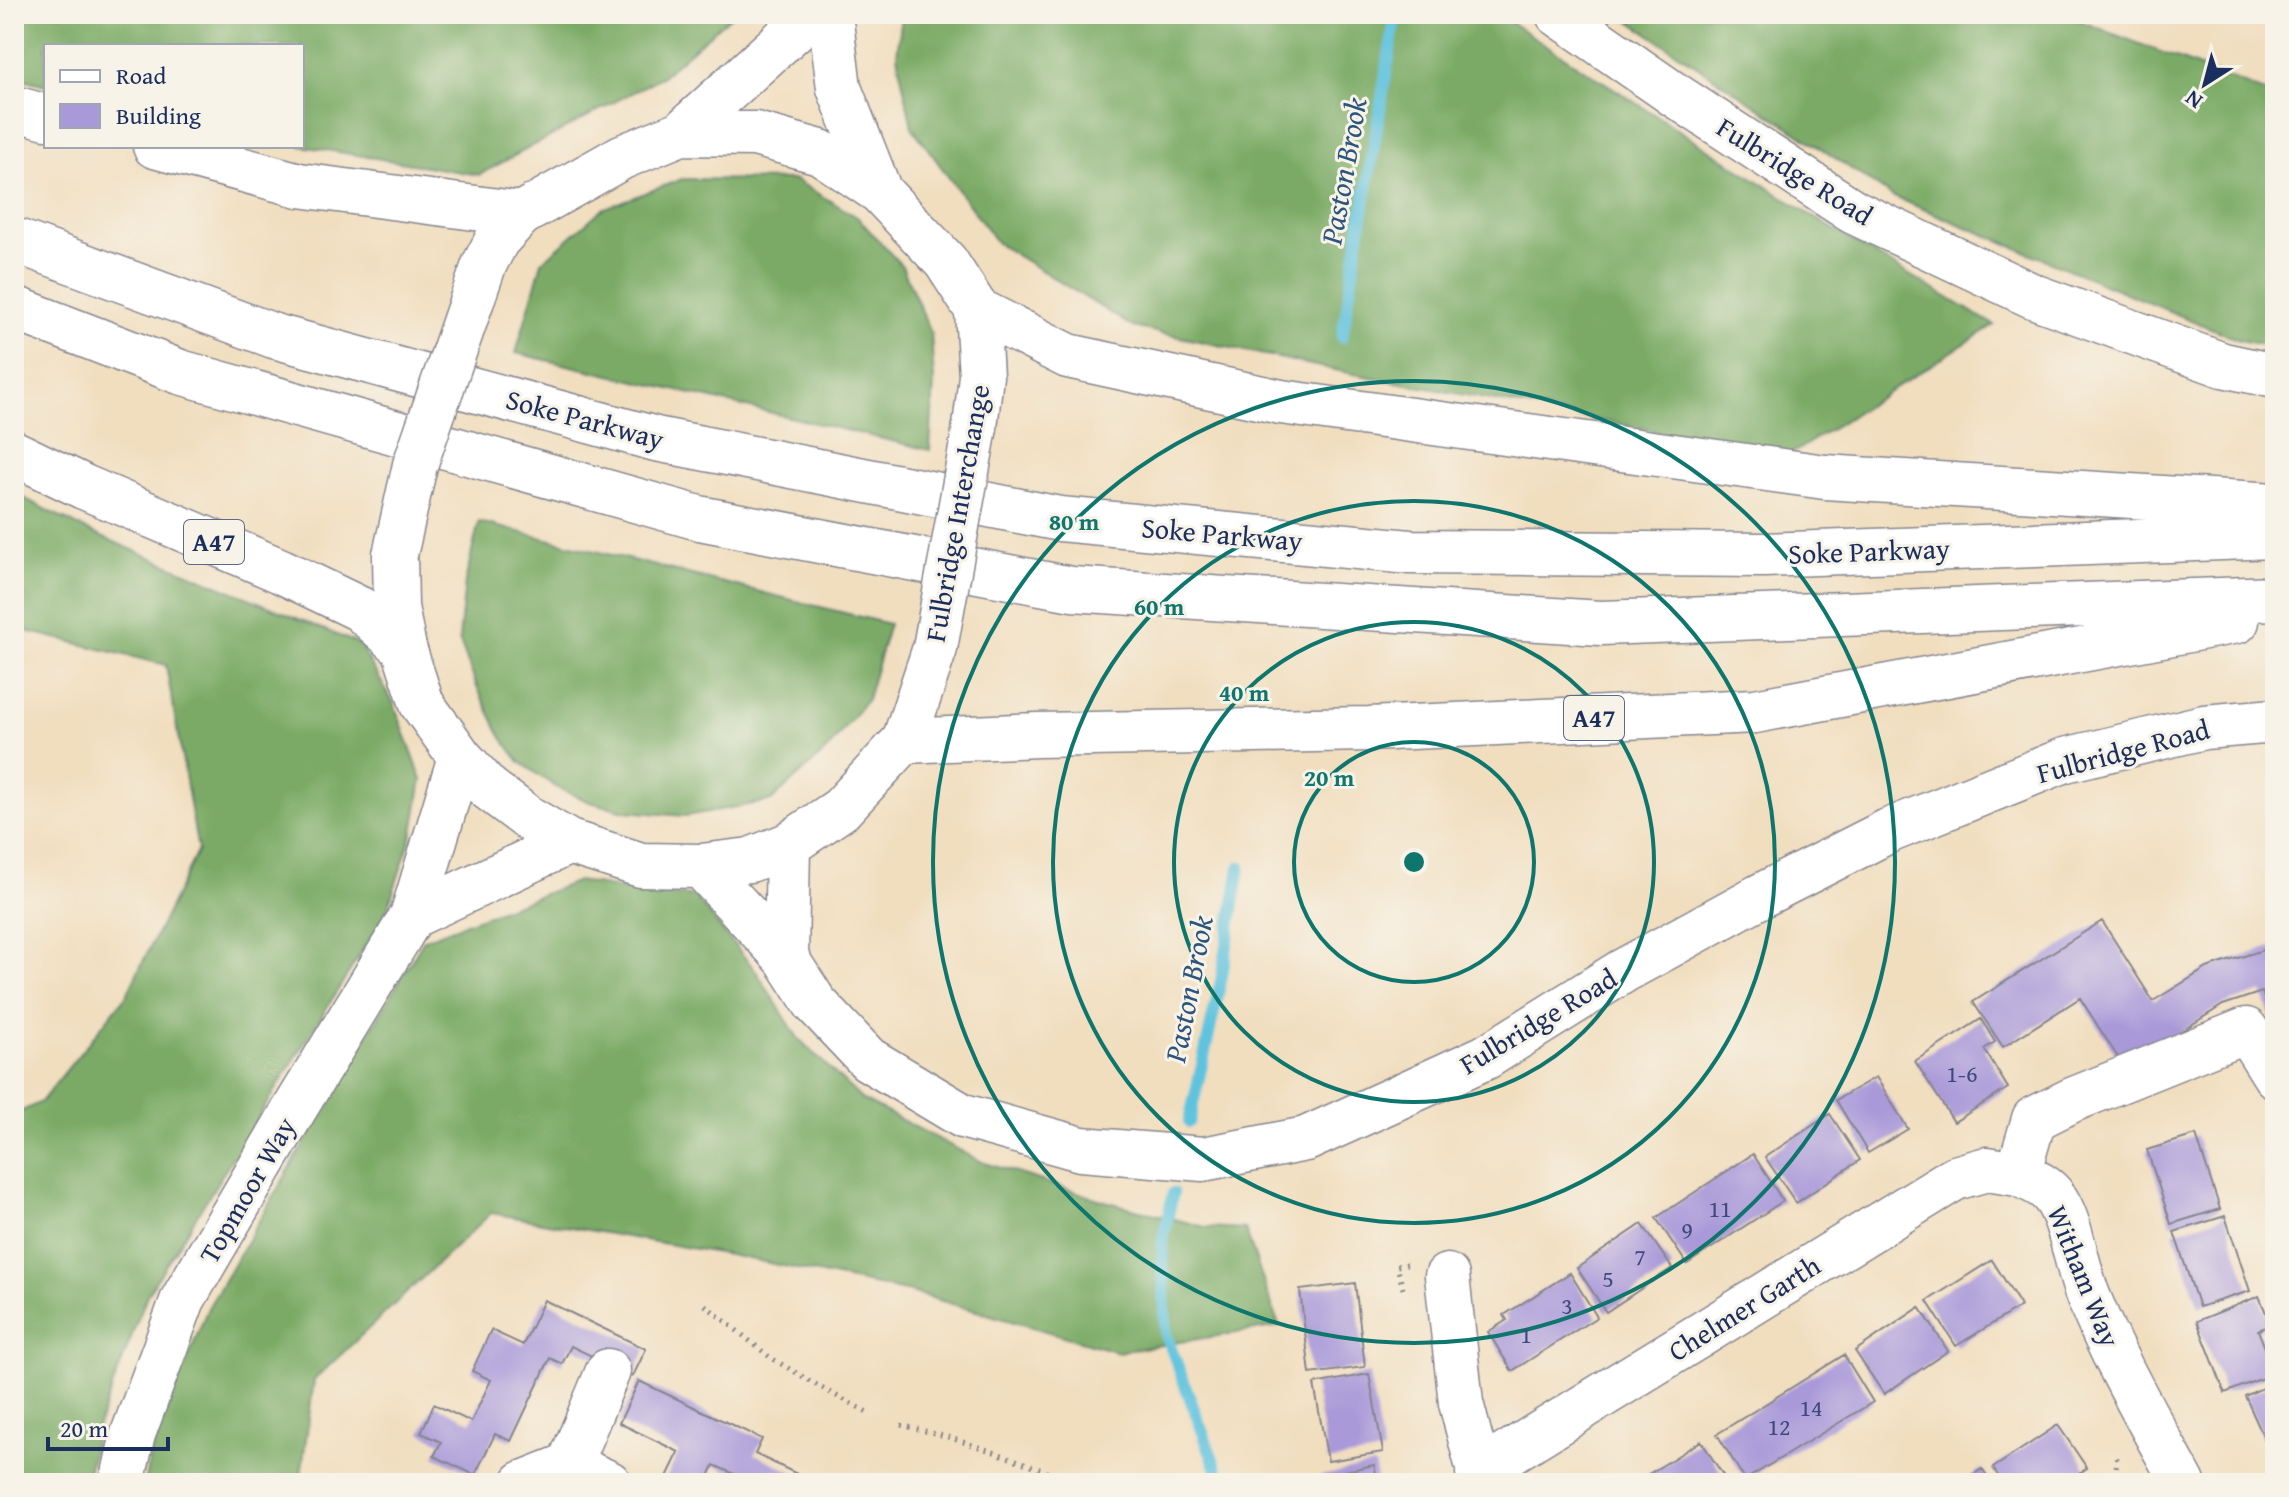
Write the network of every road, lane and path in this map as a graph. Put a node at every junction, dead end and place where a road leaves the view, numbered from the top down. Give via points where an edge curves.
1 (812, 14) edge
2 (830, 14) edge
3 (1558, 14) edge
4 (14, 108) edge
5 (44, 116) edge
6 (681, 133) junction
7 (162, 148) edge
8 (880, 192) junction
9 (521, 214) junction
10 (14, 240) edge
11 (14, 308) edge
12 (977, 310) junction
13 (2275, 376) edge
14 (14, 453) edge
15 (2275, 505) edge
16 (2275, 536) edge
17 (2275, 598) edge
18 (2275, 614) edge
19 (404, 648) junction
20 (2275, 721) edge
21 (904, 741) junction
22 (460, 757) junction
23 (569, 842) junction
24 (788, 845) junction
25 (701, 866) junction
26 (412, 916) junction
27 (786, 958) junction
28 (2275, 1076) edge
29 (2018, 1174) junction
30 (1447, 1276) dead end
31 (705, 1305) dead end
32 (608, 1371) dead end
33 (871, 1414) dead end
34 (901, 1425) dead end
35 (2113, 1445) dead end
36 (569, 1465) junction
37 (1480, 1478) edge
38 (2176, 1480) edge
39 (122, 1483) edge
40 (523, 1483) edge
41 (609, 1483) edge
42 (1074, 1483) edge
43 (2115, 1483) edge

1 - 6 main road
2 - 8 main road via 839,88
3 - 13 main road, Fulbridge Road via 1854,212 2033,296 2223,365
4 - 5 main road
6 - 8 main road, Fulbridge Interchange via 755,134 820,152
6 - 9 main road, Fulbridge Interchange via 622,157
7 - 9 main road via 299,185
8 - 12 main road, Fulbridge Interchange via 946,262
9 - 19 main road, Fulbridge Interchange, bridge via 497,240 484,265 415,465 395,555 396,607
10 - 16 main road, Soke Parkway via 274,336 656,439 1060,519 1410,552 1765,555
11 - 17 main road via 180,372 699,518 1072,589 1601,623
12 - 15 main road via 1068,356 1281,402 1825,477
12 - 21 main road, Fulbridge Interchange, bridge via 981,376 975,427 935,648
14 - 19 main road, A47 via 360,609
18 - 21 main road, A47 via 1755,711 1369,729
19 - 22 main road, Fulbridge Interchange via 422,704
20 - 27 main road, Fulbridge Road via 2204,727 2065,760 1888,831 1623,971 1486,1057 1306,1139 1203,1159 1081,1149 963,1116 868,1059 815,1003
21 - 24 main road, Fulbridge Interchange via 841,809
22 - 23 main road, Fulbridge Interchange via 488,788
22 - 26 main road, Topmoor Way
23 - 25 main road, Fulbridge Interchange via 641,865
23 - 26 main road
24 - 25 main road, Fulbridge Interchange via 750,860
24 - 27 main road
25 - 27 main road, Fulbridge Road
26 - 39 main road, Topmoor Way via 183,1299 133,1434
28 - 29 main road via 2246,1030 2034,1119
29 - 37 main road, Chelmer Garth via 1987,1169 1955,1178
29 - 38 main road, Witham Way via 2055,1197 2088,1295
30 - 37 main road via 1461,1403
31 - 33 path via 771,1358
32 - 36 main road
34 - 42 path via 951,1437
35 - 43 path via 2118,1458
36 - 40 main road
36 - 41 main road

